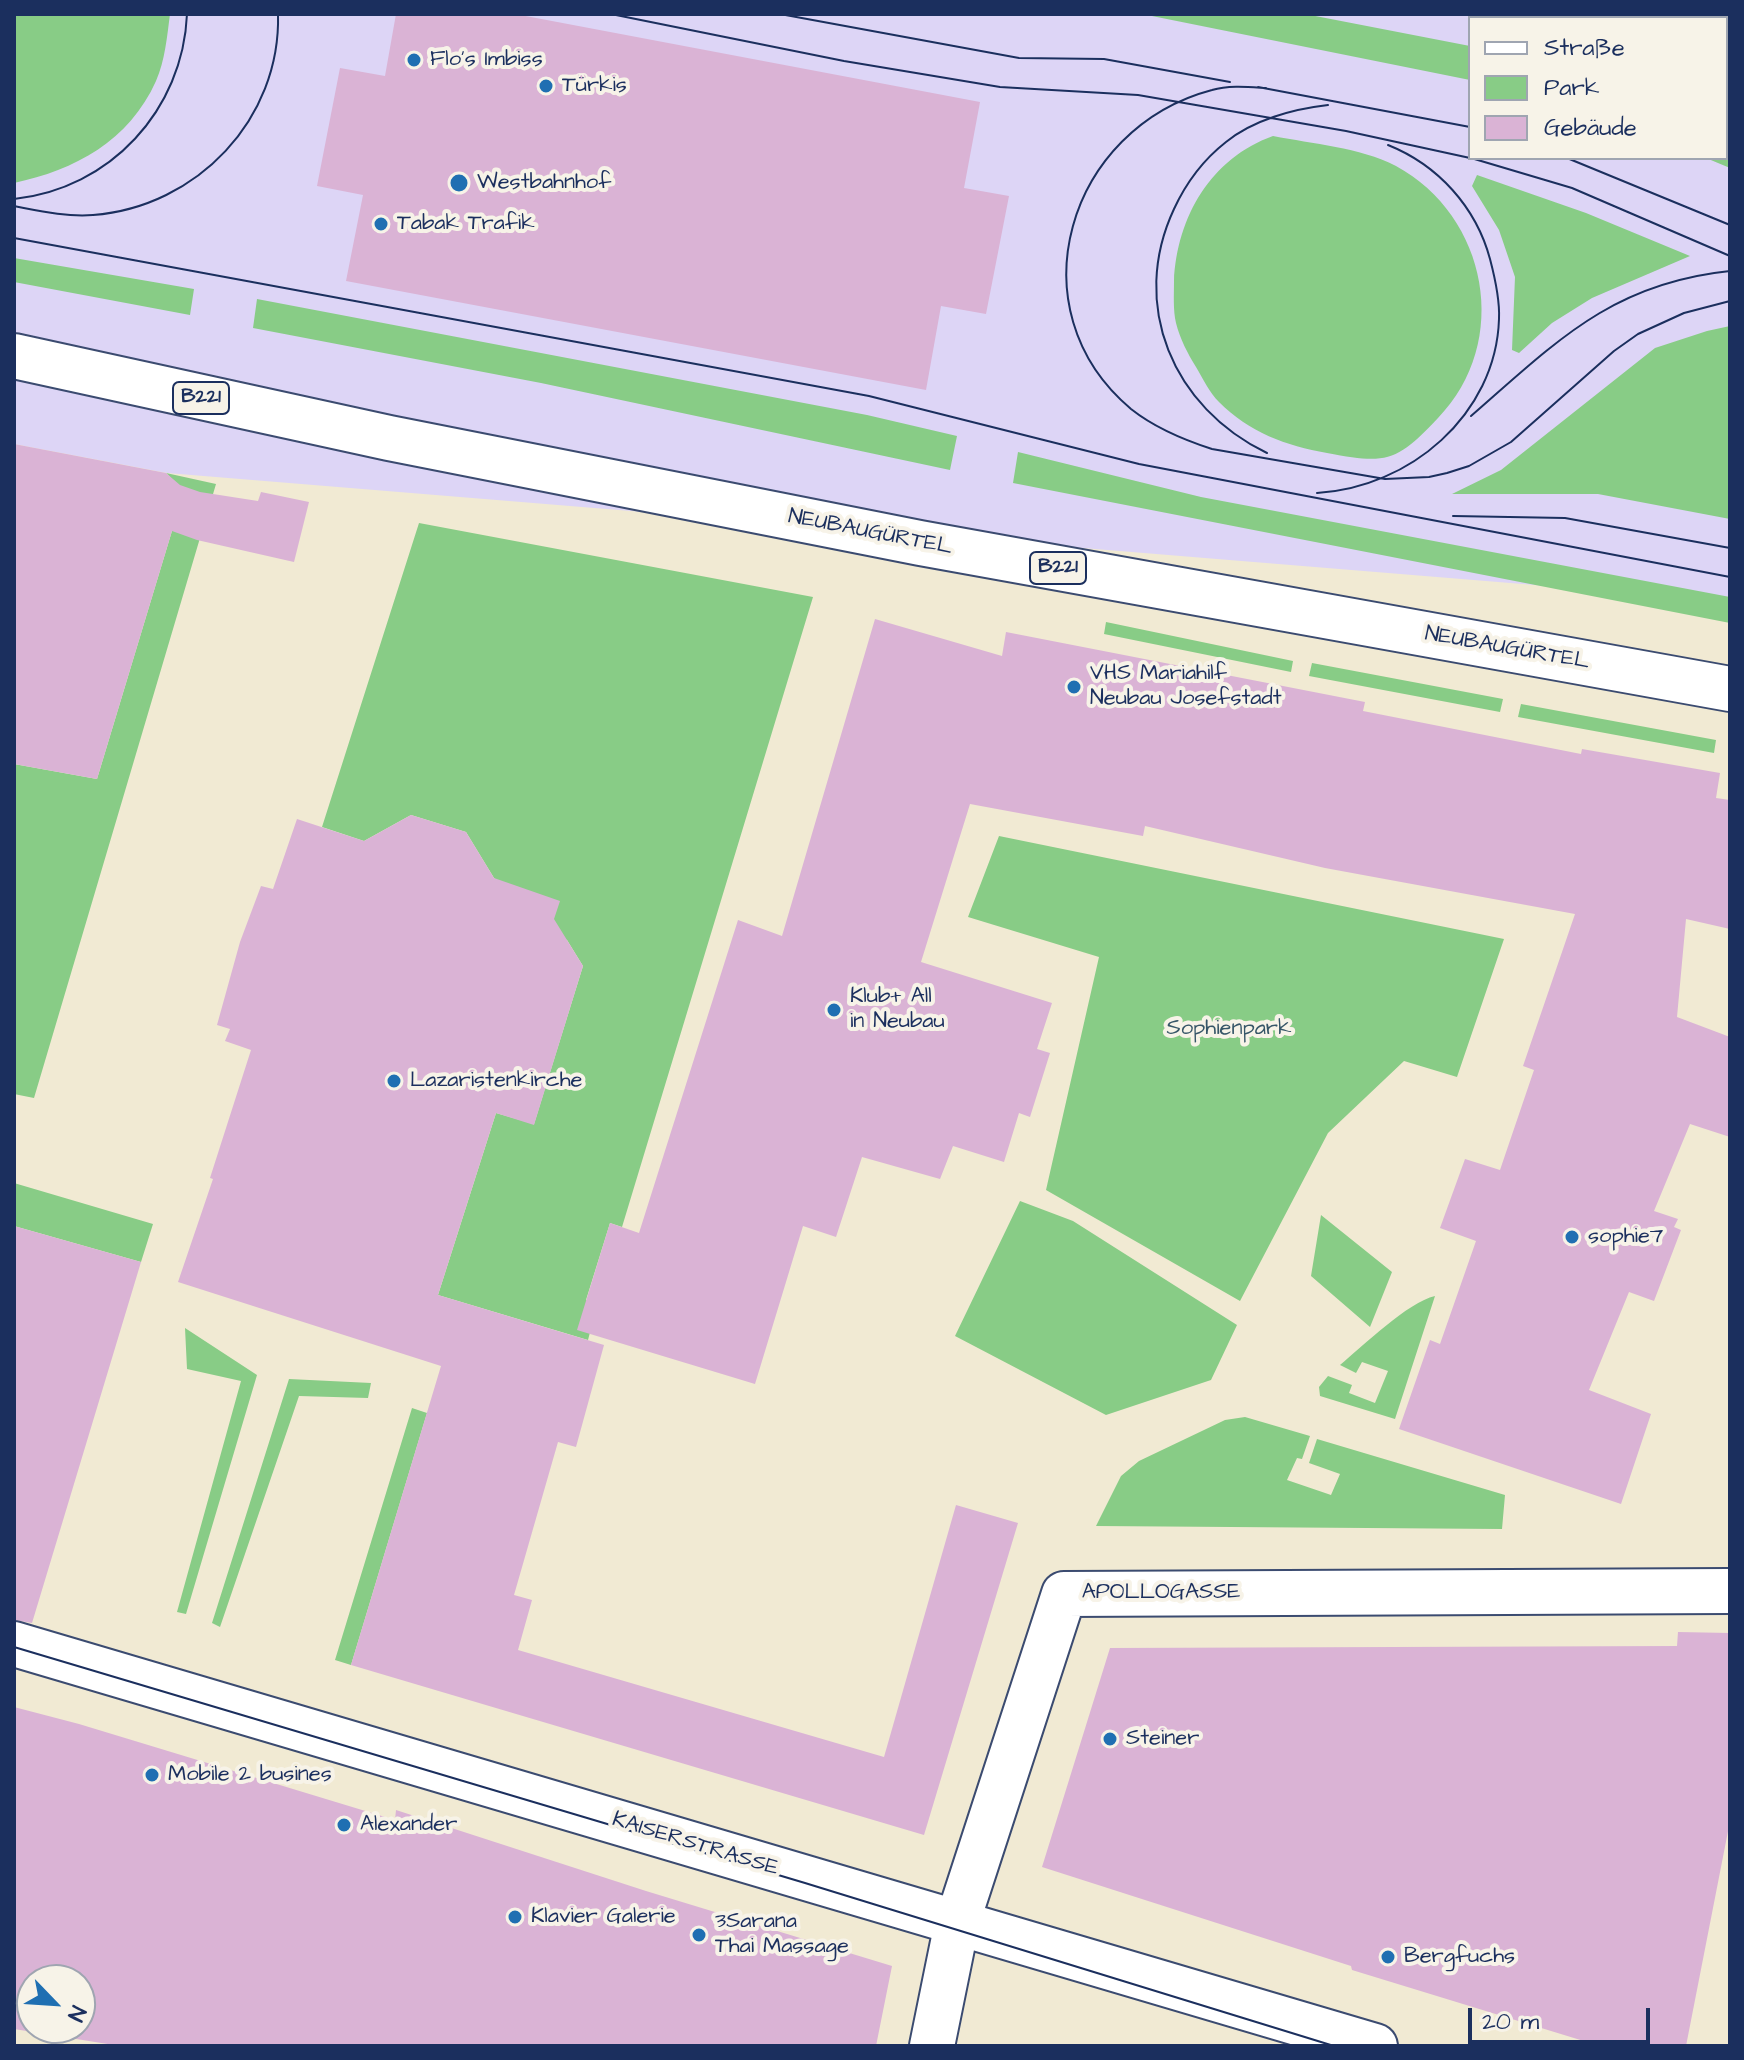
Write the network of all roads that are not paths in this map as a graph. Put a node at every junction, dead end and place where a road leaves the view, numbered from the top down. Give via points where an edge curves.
1 (14, 356) edge
2 (1730, 689) edge
3 (1730, 1591) edge
4 (14, 1644) edge
5 (957, 1923) junction
6 (932, 2046) edge
7 (1375, 2046) edge

1 - 2 street, NEUBAUGÜRTEL / B221 via 389,438 920,543
3 - 5 street, APOLLOGASSE via 1064,1594
4 - 5 street, KAISERSTRASSE
5 - 6 street, APOLLOGASSE
5 - 7 street, KAISERSTRASSE

